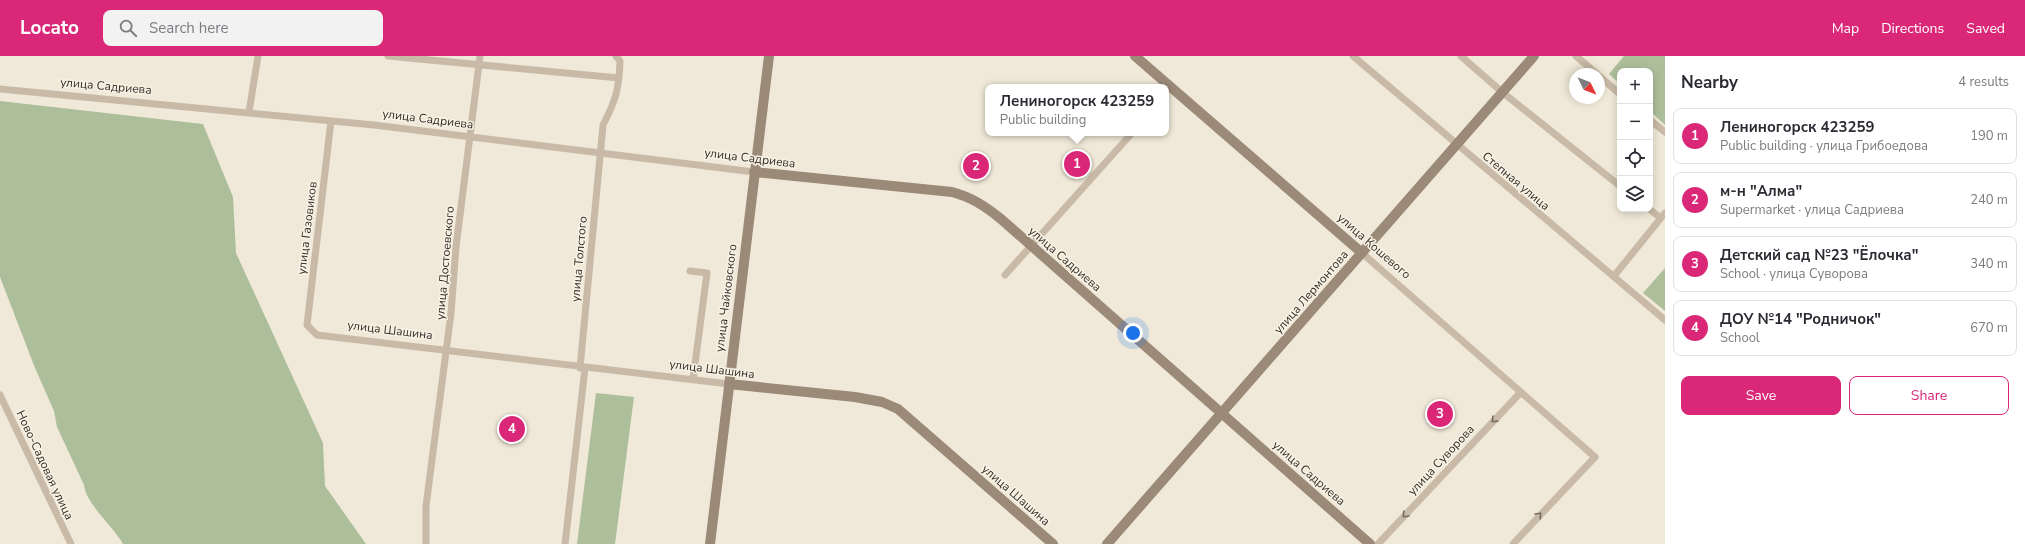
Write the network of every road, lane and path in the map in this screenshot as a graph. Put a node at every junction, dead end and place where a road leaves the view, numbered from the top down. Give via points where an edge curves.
1 (258, 56) edge
2 (388, 56) edge
3 (480, 56) edge
4 (616, 56) edge
5 (769, 56) edge
6 (1135, 56) edge
7 (1353, 56) edge
8 (1461, 56) edge
9 (1534, 56) edge
10 (1576, 56) edge
11 (479, 65) junction
12 (1590, 68) edge
13 (619, 78) junction
14 (1605, 81) edge
15 (1161, 84) edge
16 (0, 89) edge
17 (1617, 91) edge
18 (1169, 92) edge
19 (1502, 92) junction
20 (249, 112) junction
21 (331, 121) junction
22 (1653, 122) edge
23 (1665, 132) edge
24 (1129, 136) edge
25 (469, 137) junction
26 (1456, 145) junction
27 (601, 152) junction
28 (754, 172) junction
29 (1617, 184) edge
30 (1653, 211) edge
31 (1663, 216) edge
32 (1030, 246) junction
33 (1362, 253) junction
34 (690, 271) dead end
35 (1005, 276) dead end
36 (1614, 276) junction
37 (1665, 320) edge
38 (317, 335) joint
39 (446, 350) junction
40 (582, 368) junction
41 (693, 379) junction
42 (729, 384) junction
43 (1521, 392) junction
44 (0, 395) edge
45 (1222, 414) junction
46 (71, 544) edge
47 (426, 544) edge
48 (566, 544) edge
49 (710, 544) edge
50 (1053, 544) edge
51 (1107, 544) edge
52 (1370, 544) edge
53 (1378, 544) edge
54 (1513, 544) edge

1 - 20 street
2 - 11 street
3 - 11 street, улица Достоевского
4 - 13 street, улица Толстого via 620,61
5 - 28 street, улица Чайковского
6 - 15 street, улица Кошевого
7 - 26 street, Степная улица
8 - 19 street
9 - 19 street, улица Лермонтова
10 - 12 street
11 - 13 street
11 - 25 street, улица Достоевского
13 - 27 street, улица Толстого via 615,103 603,125
14 - 17 street
16 - 20 street, улица Садриева
18 - 33 street, улица Кошевого
19 - 26 street, улица Лермонтова
19 - 29 street
20 - 21 street, улица Садриева
21 - 25 street, улица Садриева
21 - 38 street, улица Газовиков via 307,324
22 - 23 street
24 - 32 street
25 - 27 street, улица Садриева
25 - 39 street, улица Достоевского
26 - 33 street, улица Лермонтова
26 - 36 street, Степная улица
27 - 28 street, улица Садриева
27 - 40 street, улица Толстого
28 - 32 street, улица Садриева via 952,192 967,196 988,208
28 - 42 street, улица Чайковского
30 - 31 street
31 - 36 street
32 - 35 street
32 - 45 street, улица Садриева
33 - 43 street, улица Кошевого
33 - 45 street, улица Лермонтова
34 - 41 street via 707,273
36 - 37 street, Степная улица
38 - 39 street, улица Шашина
39 - 40 street, улица Шашина
39 - 47 street, улица Достоевского via 426,506
40 - 41 street, улица Шашина
40 - 48 street, улица Толстого
41 - 42 street, улица Шашина
42 - 49 street, улица Чайковского
42 - 50 street, улица Шашина via 855,397 882,402 898,409
43 -> 53 street, улица Суворова
54 -> 43 street, улица Кошевого via 1595,458
44 - 46 street, Ново-Садовая улица
45 - 51 street, улица Лермонтова
45 - 52 street, улица Садриева

